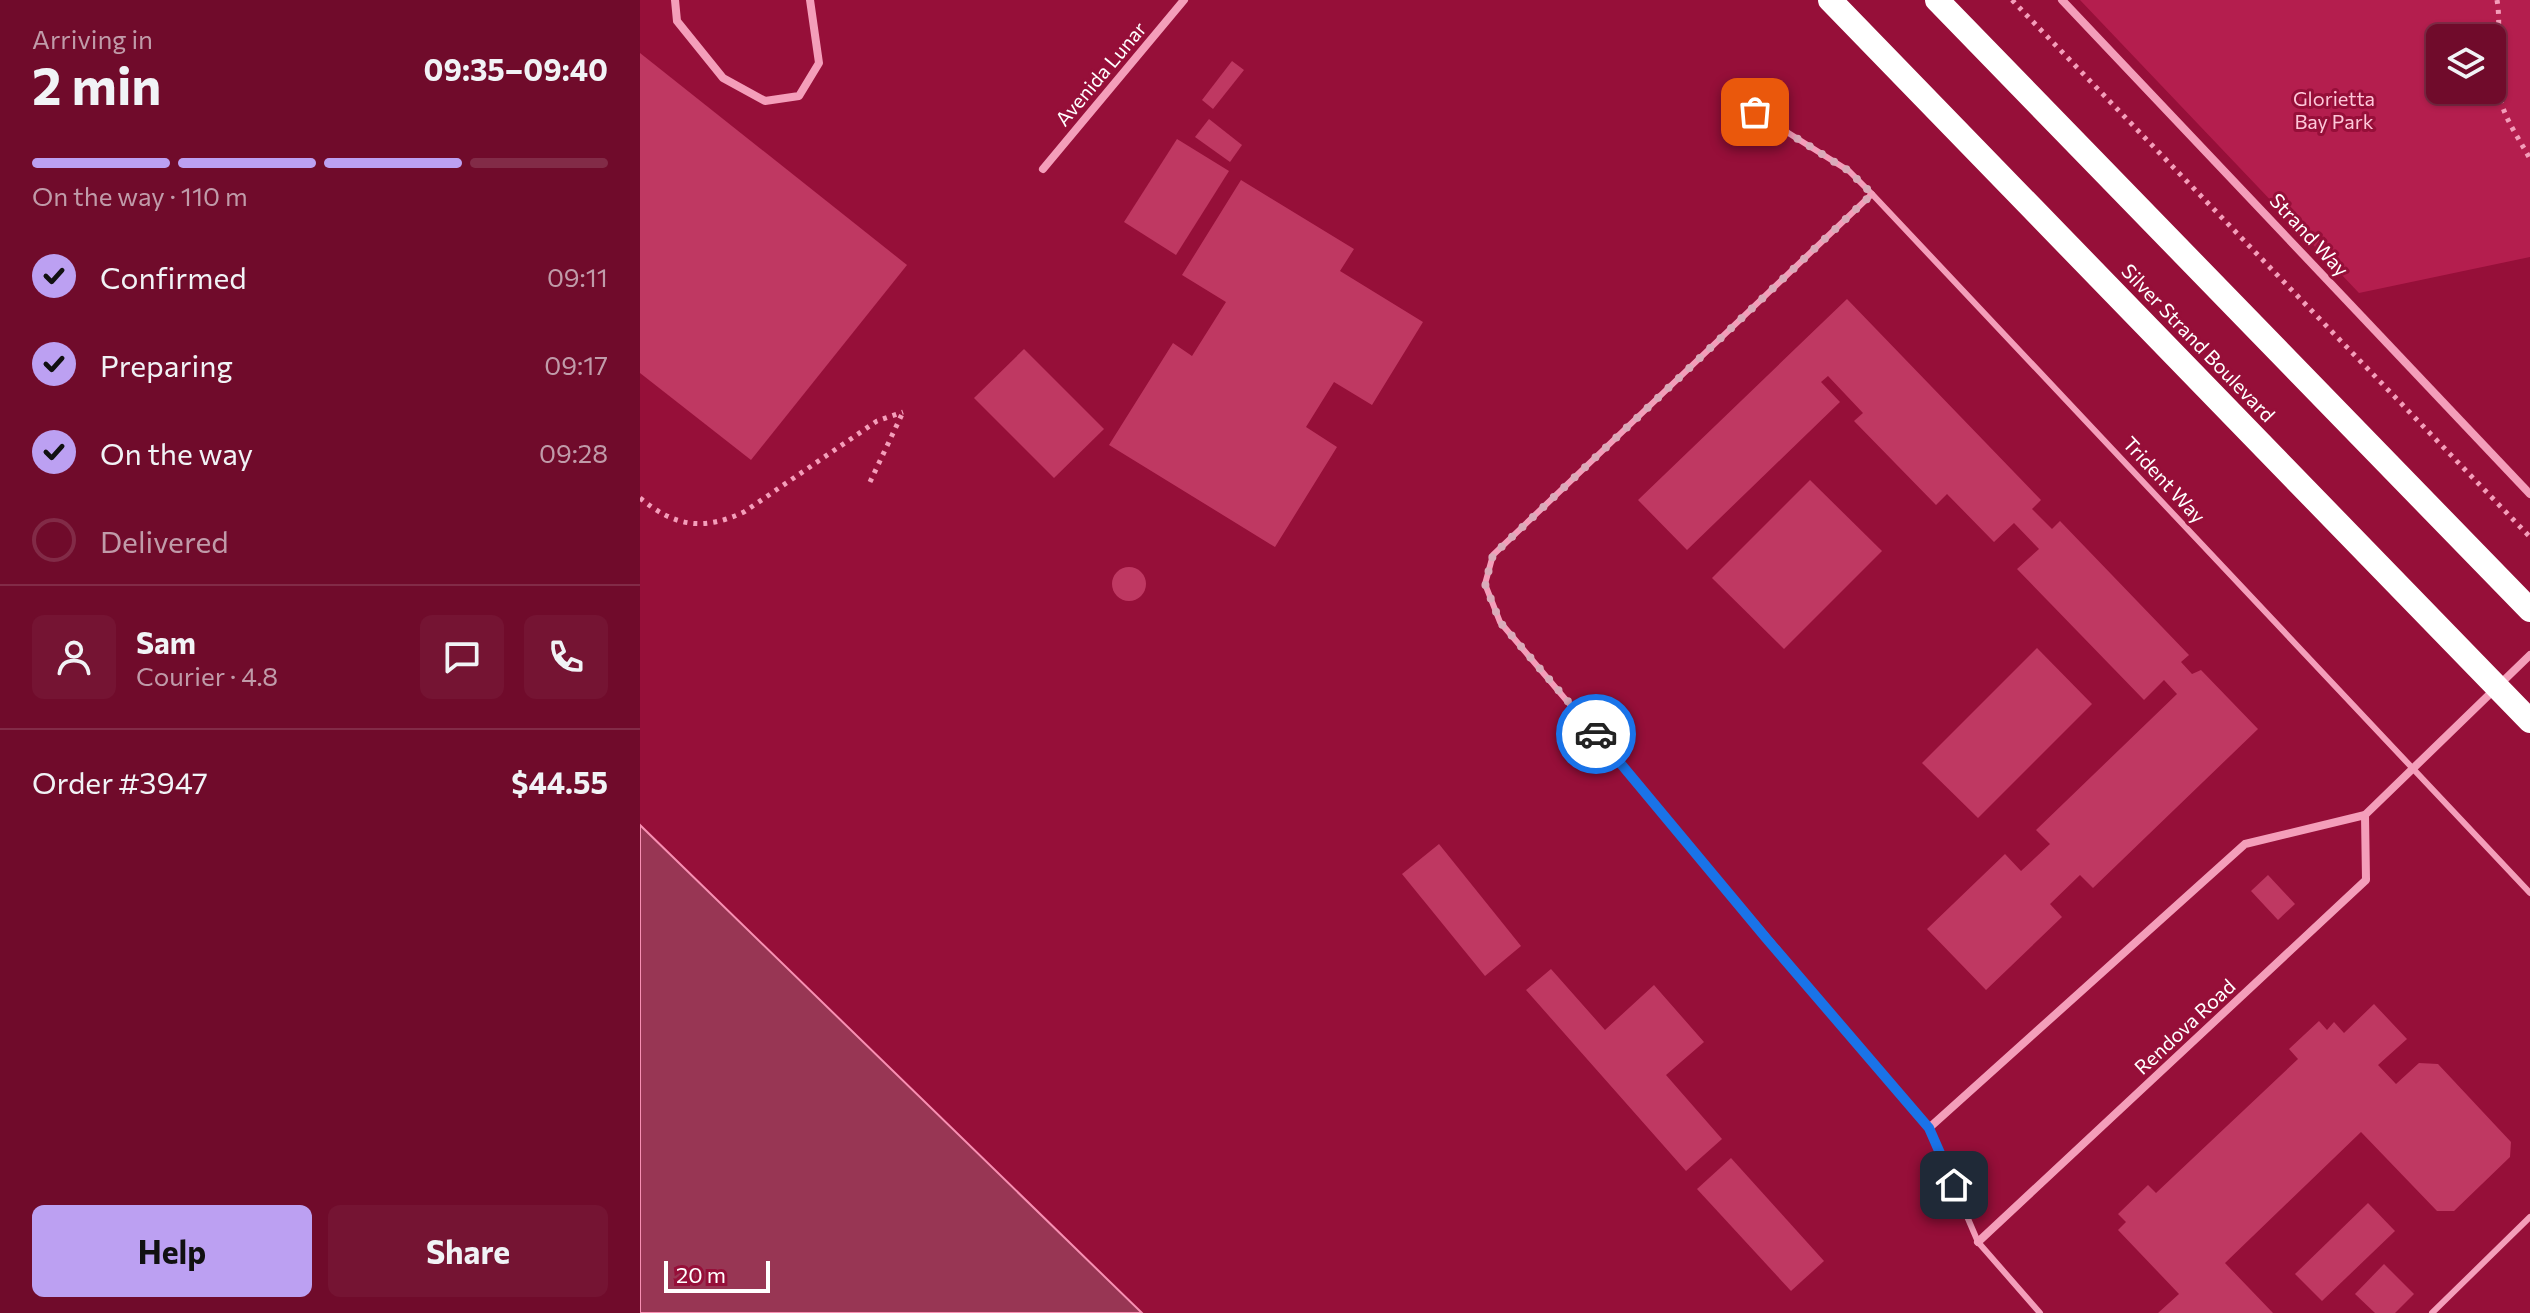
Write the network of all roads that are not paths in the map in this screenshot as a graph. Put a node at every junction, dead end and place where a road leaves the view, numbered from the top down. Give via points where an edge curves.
1 (675, 0) edge
2 (810, 0) edge
3 (1184, 0) edge
4 (1830, 0) edge
5 (1937, 0) edge
6 (2062, 0) edge
7 (1755, 112) dead end
8 (1043, 169) dead end
9 (1872, 194) junction
10 (2530, 494) edge
11 (2530, 610) edge
12 (2530, 655) edge
13 (2497, 687) junction
14 (2530, 721) edge
15 (2414, 769) junction
16 (2365, 815) junction
17 (2530, 893) edge
18 (1929, 1128) junction
19 (2530, 1217) edge
20 (1978, 1242) junction
21 (2040, 1313) edge
22 (2432, 1313) edge

1 - 2 street via 677,21 723,78 765,101 799,96 819,63
3 - 8 street, Avenida Lunar
4 - 13 highway, Silver Strand Boulevard
5 - 11 highway
6 - 10 street, Strand Way
7 - 9 lane, Trident Way via 1849,171
9 - 15 lane, Trident Way
9 - 18 lane via 1493,555 1485,584 1500,622
12 - 13 street
13 - 14 highway, Silver Strand Boulevard
13 - 15 street
15 - 16 street
15 - 17 lane, Trident Way
16 - 18 street via 2245,844
16 - 20 street, Rendova Road via 2366,880
18 - 20 lane
19 - 22 lane
20 - 21 lane

